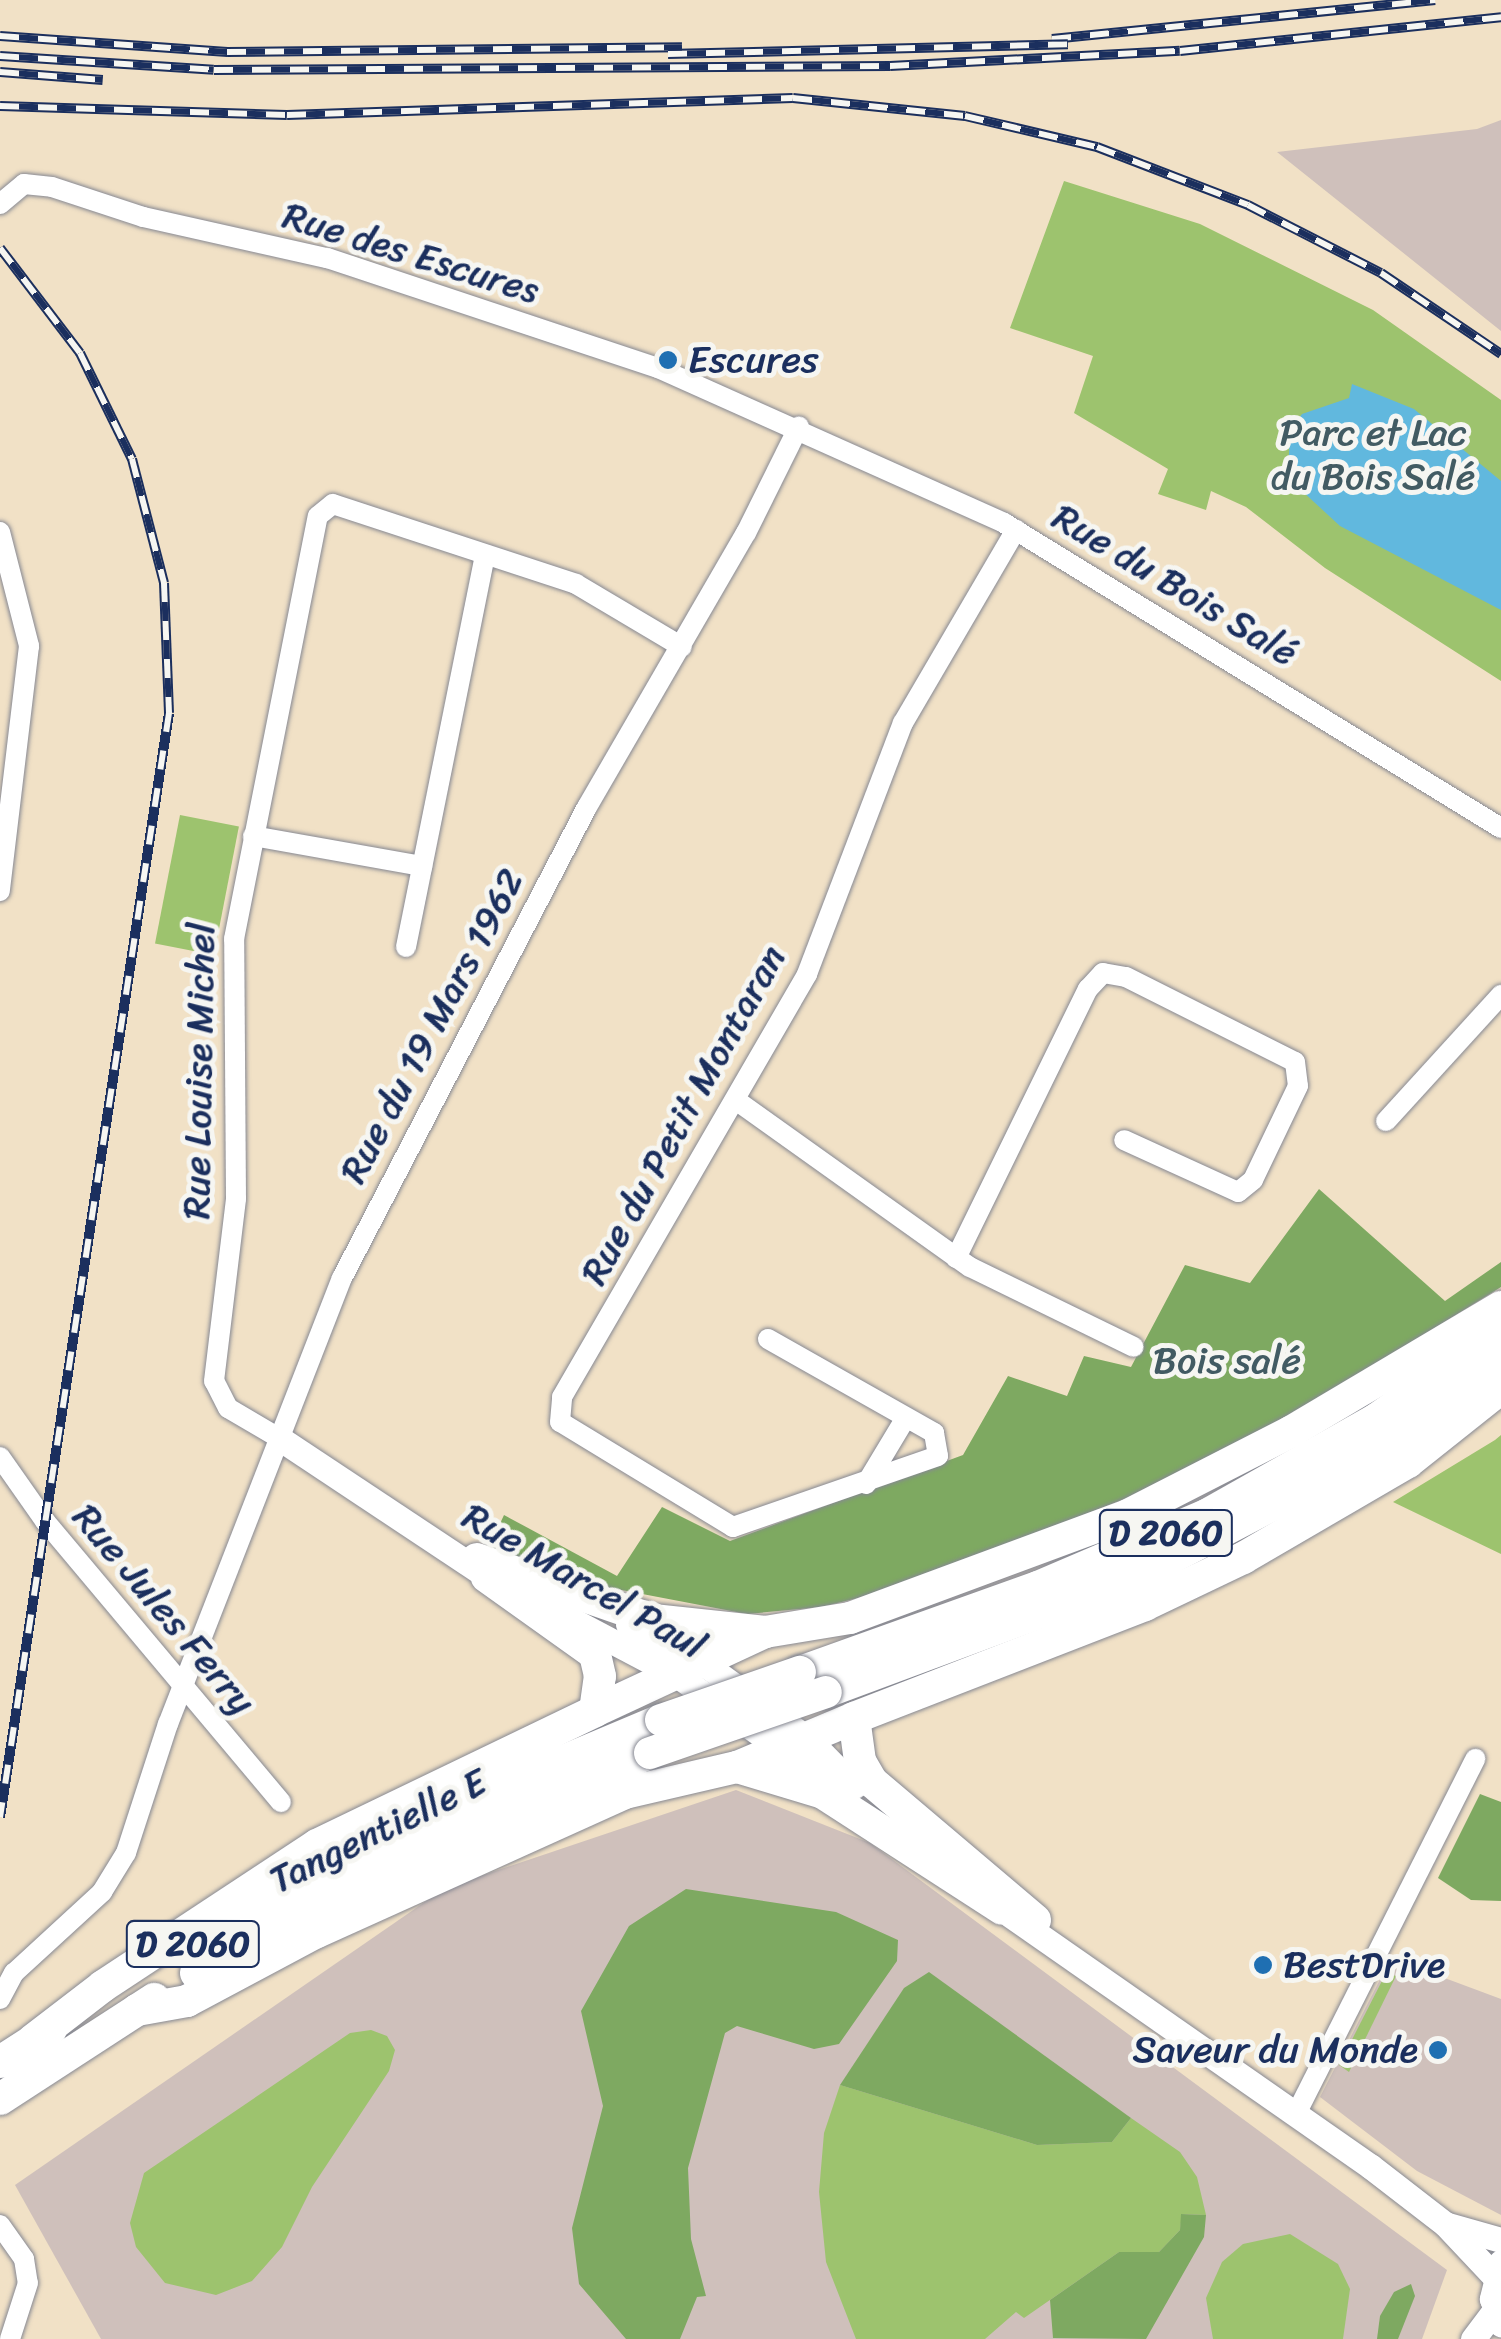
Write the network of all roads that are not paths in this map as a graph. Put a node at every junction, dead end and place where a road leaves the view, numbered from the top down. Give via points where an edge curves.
1 (0, 204) edge
2 (799, 426) junction
3 (1016, 530) junction
4 (0, 532) edge
5 (2, 554) edge
6 (484, 555) junction
7 (682, 647) junction
8 (1501, 828) edge
9 (253, 836) junction
10 (422, 866) junction
11 (0, 892) edge
12 (406, 947) dead end
13 (1501, 995) edge
14 (737, 1101) junction
15 (1386, 1121) dead end
16 (1124, 1140) dead end
17 (956, 1258) junction
18 (1501, 1307) edge
19 (1501, 1331) edge
20 (768, 1339) dead end
21 (1134, 1347) dead end
22 (1501, 1364) edge
23 (1501, 1388) edge
24 (905, 1418) junction
25 (279, 1438) junction
26 (0, 1457) edge
27 (866, 1484) junction
28 (431, 1537) joint
29 (482, 1568) junction
30 (765, 1632) junction
31 (691, 1670) junction
32 (813, 1682) junction
33 (182, 1685) junction
34 (594, 1710) junction
35 (854, 1718) junction
36 (796, 1744) junction
37 (1475, 1759) dead end
38 (737, 1767) junction
39 (280, 1802) dead end
40 (1002, 1909) junction
41 (1035, 1920) junction
42 (1082, 1962) junction
43 (0, 1999) edge
44 (136, 2010) junction
45 (33, 2040) junction
46 (0, 2062) edge
47 (14, 2090) edge
48 (1296, 2114) junction
49 (1444, 2224) junction
50 (0, 2225) edge
51 (1501, 2240) edge
52 (1498, 2269) edge
53 (1498, 2317) edge
54 (10, 2339) edge
55 (1473, 2339) edge

1 - 2 street, Rue des Escures via 32,183 143,217 326,258 658,368
2 - 3 street, Rue du Bois Salé
2 - 7 street, Rue du 19 Mars 1962
3 - 8 street, Rue du Bois Salé
3 - 14 street, Rue du Petit Montaran via 903,723 807,974
4 - 5 street
5 - 11 street via 28,646
6 - 7 street via 576,584
6 - 9 street, Rue Louise Michel via 333,504 318,516
6 - 10 street
7 - 25 street, Rue du 19 Mars 1962 via 586,807 395,1167
9 - 10 street
9 - 25 street, Rue Louise Michel via 234,939 236,1199 214,1381 228,1408
10 - 12 street
13 - 15 street
14 - 17 street
14 - 27 street, Rue du Petit Montaran via 562,1397 560,1422 733,1527
16 - 17 street via 1238,1192 1254,1180 1298,1086 1294,1062 1126,977 1095,978
17 - 21 street
18 - 30 main road via 1292,1431 1128,1515 883,1607
19 - 32 main road, D 2060 via 1375,1420 1208,1514
20 - 24 street, Rue du Petit Montaran
22 - 32 main road, D 2060 via 1360,1459 1135,1577
23 - 35 main road via 1408,1462 1243,1558 1145,1605
24 - 27 street
24 - 27 street, Rue du Petit Montaran via 934,1433 938,1456
25 - 28 street, Rue Louise Michel
25 - 33 street, Rue du 19 Mars 1962
26 - 33 street, Rue Jules Ferry
28 - 29 street, Rue Marcel Paul
29 - 30 main road via 653,1620
29 - 31 street, Rue Marcel Paul
29 - 34 main road via 595,1654 600,1676
30 - 31 main road
31 - 34 main road
31 - 36 street, Rue Marcel Paul
32 - 44 main road, Tangentielle E / D 2060, bridge via 370,1874
32 - 45 main road, D 2060, bridge via 661,1720 526,1774 356,1854
33 - 39 street, Rue Jules Ferry
33 - 43 street, Rue du 19 Mars 1962 via 116,1874 60,1937 14,1973
34 - 45 main road via 317,1845
35 - 36 main road
35 - 41 main road via 860,1761 872,1782
36 - 38 main road
36 - 40 street, Rue Marcel Paul
36 - 41 street, Rue Marcel Paul
37 - 48 street
38 - 40 main road via 823,1793
38 - 44 main road via 625,1793 317,1932 187,2001
40 - 42 street, Rue Marcel Paul
41 - 42 street, Rue Marcel Paul
42 - 48 street, Rue Marcel Paul
44 - 47 main road, Tangentielle E / D 2060
45 - 46 main road, D 2060
48 - 49 street, Rue Marcel Paul
49 - 51 street, Rue Marcel Paul
49 - 52 street, Rue Marcel Paul
50 - 54 street via 24,2259 28,2283
52 - 53 street
53 - 55 street

